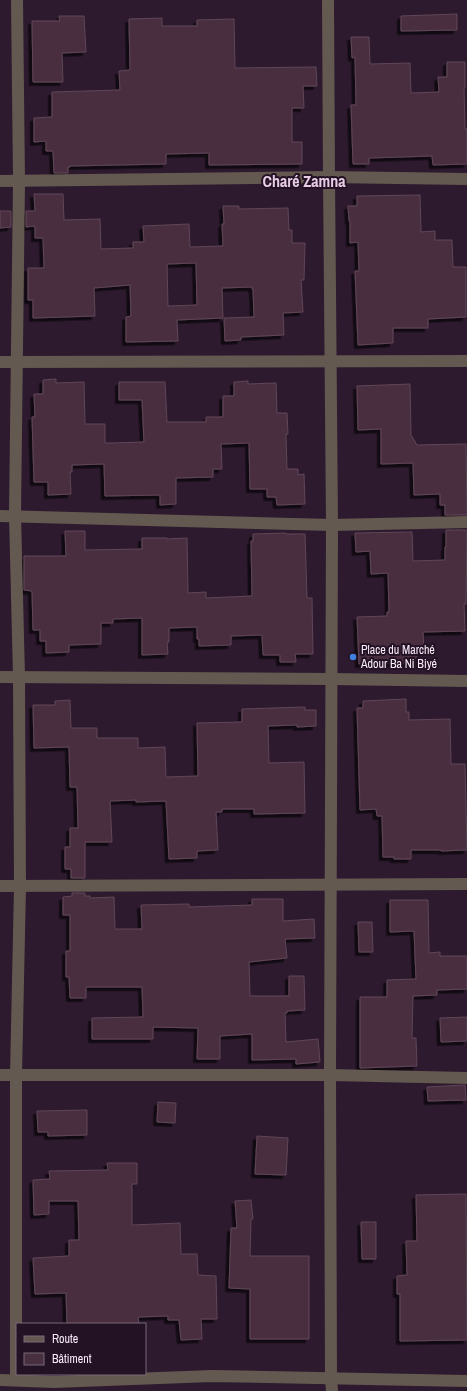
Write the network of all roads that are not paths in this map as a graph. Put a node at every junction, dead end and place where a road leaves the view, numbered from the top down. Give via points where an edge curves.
1 (17, 0) edge
2 (328, 0) edge
3 (329, 177) junction
4 (467, 179) edge
5 (19, 180) junction
6 (0, 181) edge
7 (0, 362) edge
8 (16, 362) junction
9 (331, 362) junction
10 (467, 362) edge
11 (0, 516) edge
12 (15, 516) junction
13 (467, 522) edge
14 (332, 525) junction
15 (0, 677) edge
16 (19, 677) junction
17 (332, 679) junction
18 (467, 682) edge
19 (331, 884) junction
20 (467, 884) edge
21 (0, 886) edge
22 (20, 887) junction
23 (0, 1075) edge
24 (16, 1075) junction
25 (330, 1075) junction
26 (467, 1078) edge
27 (331, 1379) junction
28 (0, 1380) edge
29 (16, 1380) junction
30 (467, 1381) edge
31 (52, 1386) edge
32 (332, 1391) edge

1 - 5 street
2 - 3 street
3 - 4 street
3 - 5 street
3 - 9 street
5 - 6 street
5 - 8 street
7 - 8 street
8 - 9 street
8 - 12 street
9 - 10 street
9 - 14 street
11 - 12 street
12 - 14 street
12 - 16 street
13 - 14 street
14 - 17 street
15 - 16 street
16 - 17 street
16 - 22 street
17 - 18 street
17 - 19 street
19 - 20 street
19 - 22 street
19 - 25 street
21 - 22 street
22 - 24 street
23 - 24 street
24 - 25 street
24 - 29 street
25 - 26 street
25 - 27 street
27 - 30 street
27 - 31 street via 212,1376
27 - 32 street
28 - 29 street
29 - 31 street

